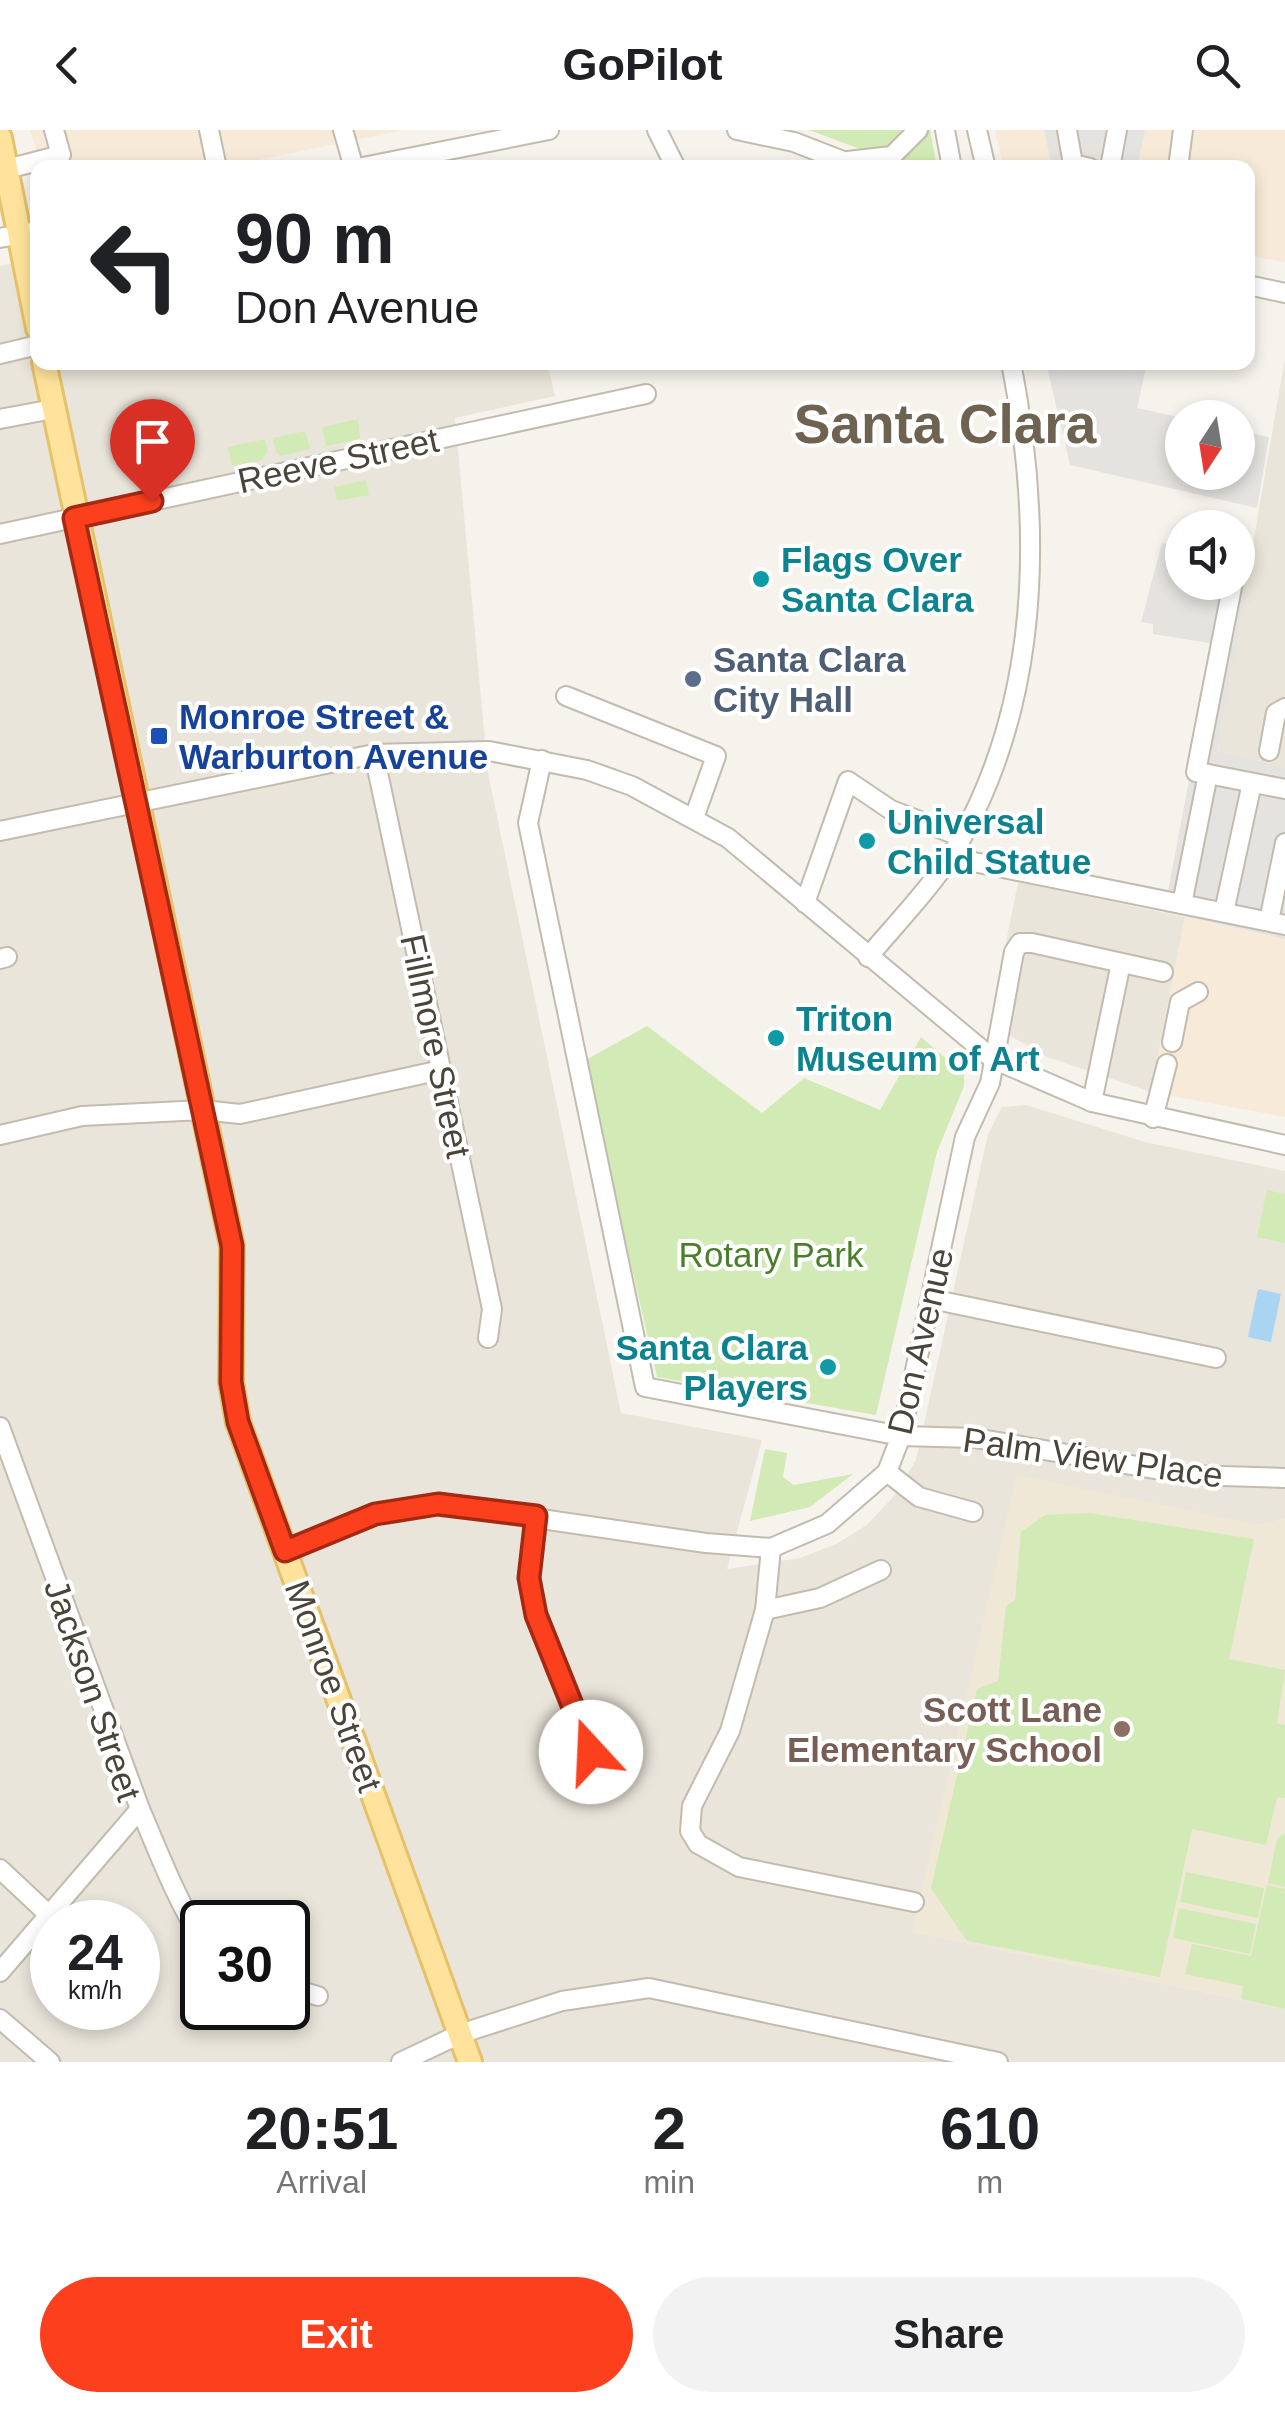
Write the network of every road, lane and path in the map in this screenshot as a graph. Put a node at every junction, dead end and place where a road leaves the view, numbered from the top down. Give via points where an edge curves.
1 (54, 130) edge
2 (209, 130) edge
3 (343, 130) edge
4 (549, 130) edge
5 (657, 130) edge
6 (737, 130) edge
7 (918, 130) edge
8 (945, 130) edge
9 (978, 130) edge
10 (1067, 130) edge
11 (1118, 130) edge
12 (1183, 130) edge
13 (486, 136) edge
14 (0, 138) edge
15 (41, 160) edge
16 (216, 160) edge
17 (353, 160) edge
18 (388, 160) edge
19 (672, 160) edge
20 (840, 160) edge
21 (873, 160) edge
22 (951, 160) edge
23 (984, 160) edge
24 (1073, 160) edge
25 (1112, 160) edge
26 (1179, 160) edge
27 (30, 163) edge
28 (7, 169) junction
29 (19, 234) edge
30 (1255, 287) edge
31 (30, 288) edge
32 (1285, 293) edge
33 (30, 348) edge
34 (0, 354) edge
35 (46, 370) edge
36 (1012, 370) edge
37 (646, 394) dead end
38 (53, 409) junction
39 (0, 419) edge
40 (74, 518) junction
41 (0, 534) edge
42 (1229, 600) edge
43 (566, 696) dead end
44 (1285, 708) edge
45 (1269, 751) dead end
46 (374, 754) junction
47 (542, 760) junction
48 (1208, 774) junction
49 (1252, 783) junction
50 (1285, 790) edge
51 (137, 804) junction
52 (694, 818) junction
53 (0, 832) edge
54 (962, 836) junction
55 (1285, 842) edge
56 (949, 857) junction
57 (805, 903) junction
58 (1182, 904) junction
59 (1224, 912) junction
60 (1277, 923) edge
61 (868, 957) junction
62 (1121, 963) junction
63 (1163, 972) dead end
64 (1198, 992) dead end
65 (1172, 1042) dead end
66 (994, 1059) junction
67 (1167, 1064) dead end
68 (441, 1070) junction
69 (1092, 1102) junction
70 (202, 1110) junction
71 (1153, 1118) junction
72 (0, 1135) edge
73 (1285, 1144) edge
74 (931, 1299) junction
75 (488, 1338) dead end
76 (1216, 1358) dead end
77 (0, 1427) edge
78 (901, 1436) junction
79 (886, 1472) junction
80 (1285, 1478) edge
81 (972, 1512) dead end
82 (536, 1516) junction
83 (772, 1548) junction
84 (285, 1551) junction
85 (881, 1570) dead end
86 (766, 1610) junction
87 (591, 1752) dead end
88 (140, 1808) junction
89 (0, 1869) edge
90 (33, 1900) edge
91 (60, 1900) edge
92 (184, 1900) edge
93 (914, 1902) dead end
94 (30, 1936) edge
95 (0, 1972) edge
96 (310, 1994) edge
97 (318, 1996) dead end
98 (0, 2019) edge
99 (460, 2034) junction
100 (50, 2062) edge
101 (402, 2062) edge
102 (470, 2062) edge
103 (998, 2062) edge

1 - 15 street via 60,155
2 - 16 street
3 - 17 street
4 - 13 street
5 - 19 street
6 - 20 street
7 - 21 street via 892,156
8 - 22 street
9 - 23 street
10 - 24 street
11 - 25 street
12 - 26 street
13 - 18 street
14 - 28 main road
27 - 28 street
28 - 29 main road
29 - 31 main road
30 - 32 street
33 - 34 street
35 - 38 main road, Monroe Street
36 - 54 street via 1030,530 1026,652 1002,749
37 - 40 street, Reeve Street
38 - 39 street
38 - 40 main road, Monroe Street
40 - 41 street, Reeve Street
40 - 51 main road, Monroe Street
42 - 48 street via 1196,772
43 - 52 street via 716,756
44 - 45 street via 1276,713
46 - 47 street via 488,752
46 - 51 street
46 - 68 street, Fillmore Street
47 - 52 street via 632,786
47 - 78 street, Palm View Place via 528,822 646,1387
48 - 49 street
48 - 58 street
49 - 50 street
49 - 59 street
51 - 53 street
51 - 70 main road, Monroe Street
52 - 57 street via 747,852
54 - 56 street
54 - 57 street via 891,810 848,782
55 - 60 street
56 - 58 street
56 - 61 street
57 - 61 street
58 - 59 street
59 - 60 street
61 - 66 street
62 - 63 street
62 - 66 street, Don Avenue via 1020,943
62 - 69 street
64 - 65 street via 1180,1002
66 - 69 street
66 - 74 street, Don Avenue via 965,1137
67 - 71 street
68 - 70 street via 240,1114
68 - 75 street, Fillmore Street via 492,1309
69 - 71 street
70 - 72 street via 82,1116
70 - 84 main road, Monroe Street via 232,1246 231,1382 238,1422
71 - 73 street
74 - 76 street
74 - 78 street, Don Avenue
77 - 88 street, Jackson Street
78 - 79 street, Don Avenue
78 - 80 street, Palm View Place via 975,1438 1189,1475
79 - 81 street via 919,1497
79 - 83 street, Don Avenue via 828,1524
82 - 83 street, Don Avenue
82 - 84 street, Don Avenue via 438,1504 375,1514
82 - 87 street via 529,1578 536,1615
83 - 86 street
84 - 99 main road, Monroe Street
85 - 86 street via 820,1598
86 - 93 street via 730,1731 692,1806 690,1831 698,1844 739,1867
88 - 91 street, Jackson Street
88 - 92 street
89 - 90 street
94 - 95 street, Jackson Street
96 - 97 street
98 - 100 street
99 - 101 street
99 - 102 main road, Monroe Street
99 - 103 street via 562,2001 649,1988

